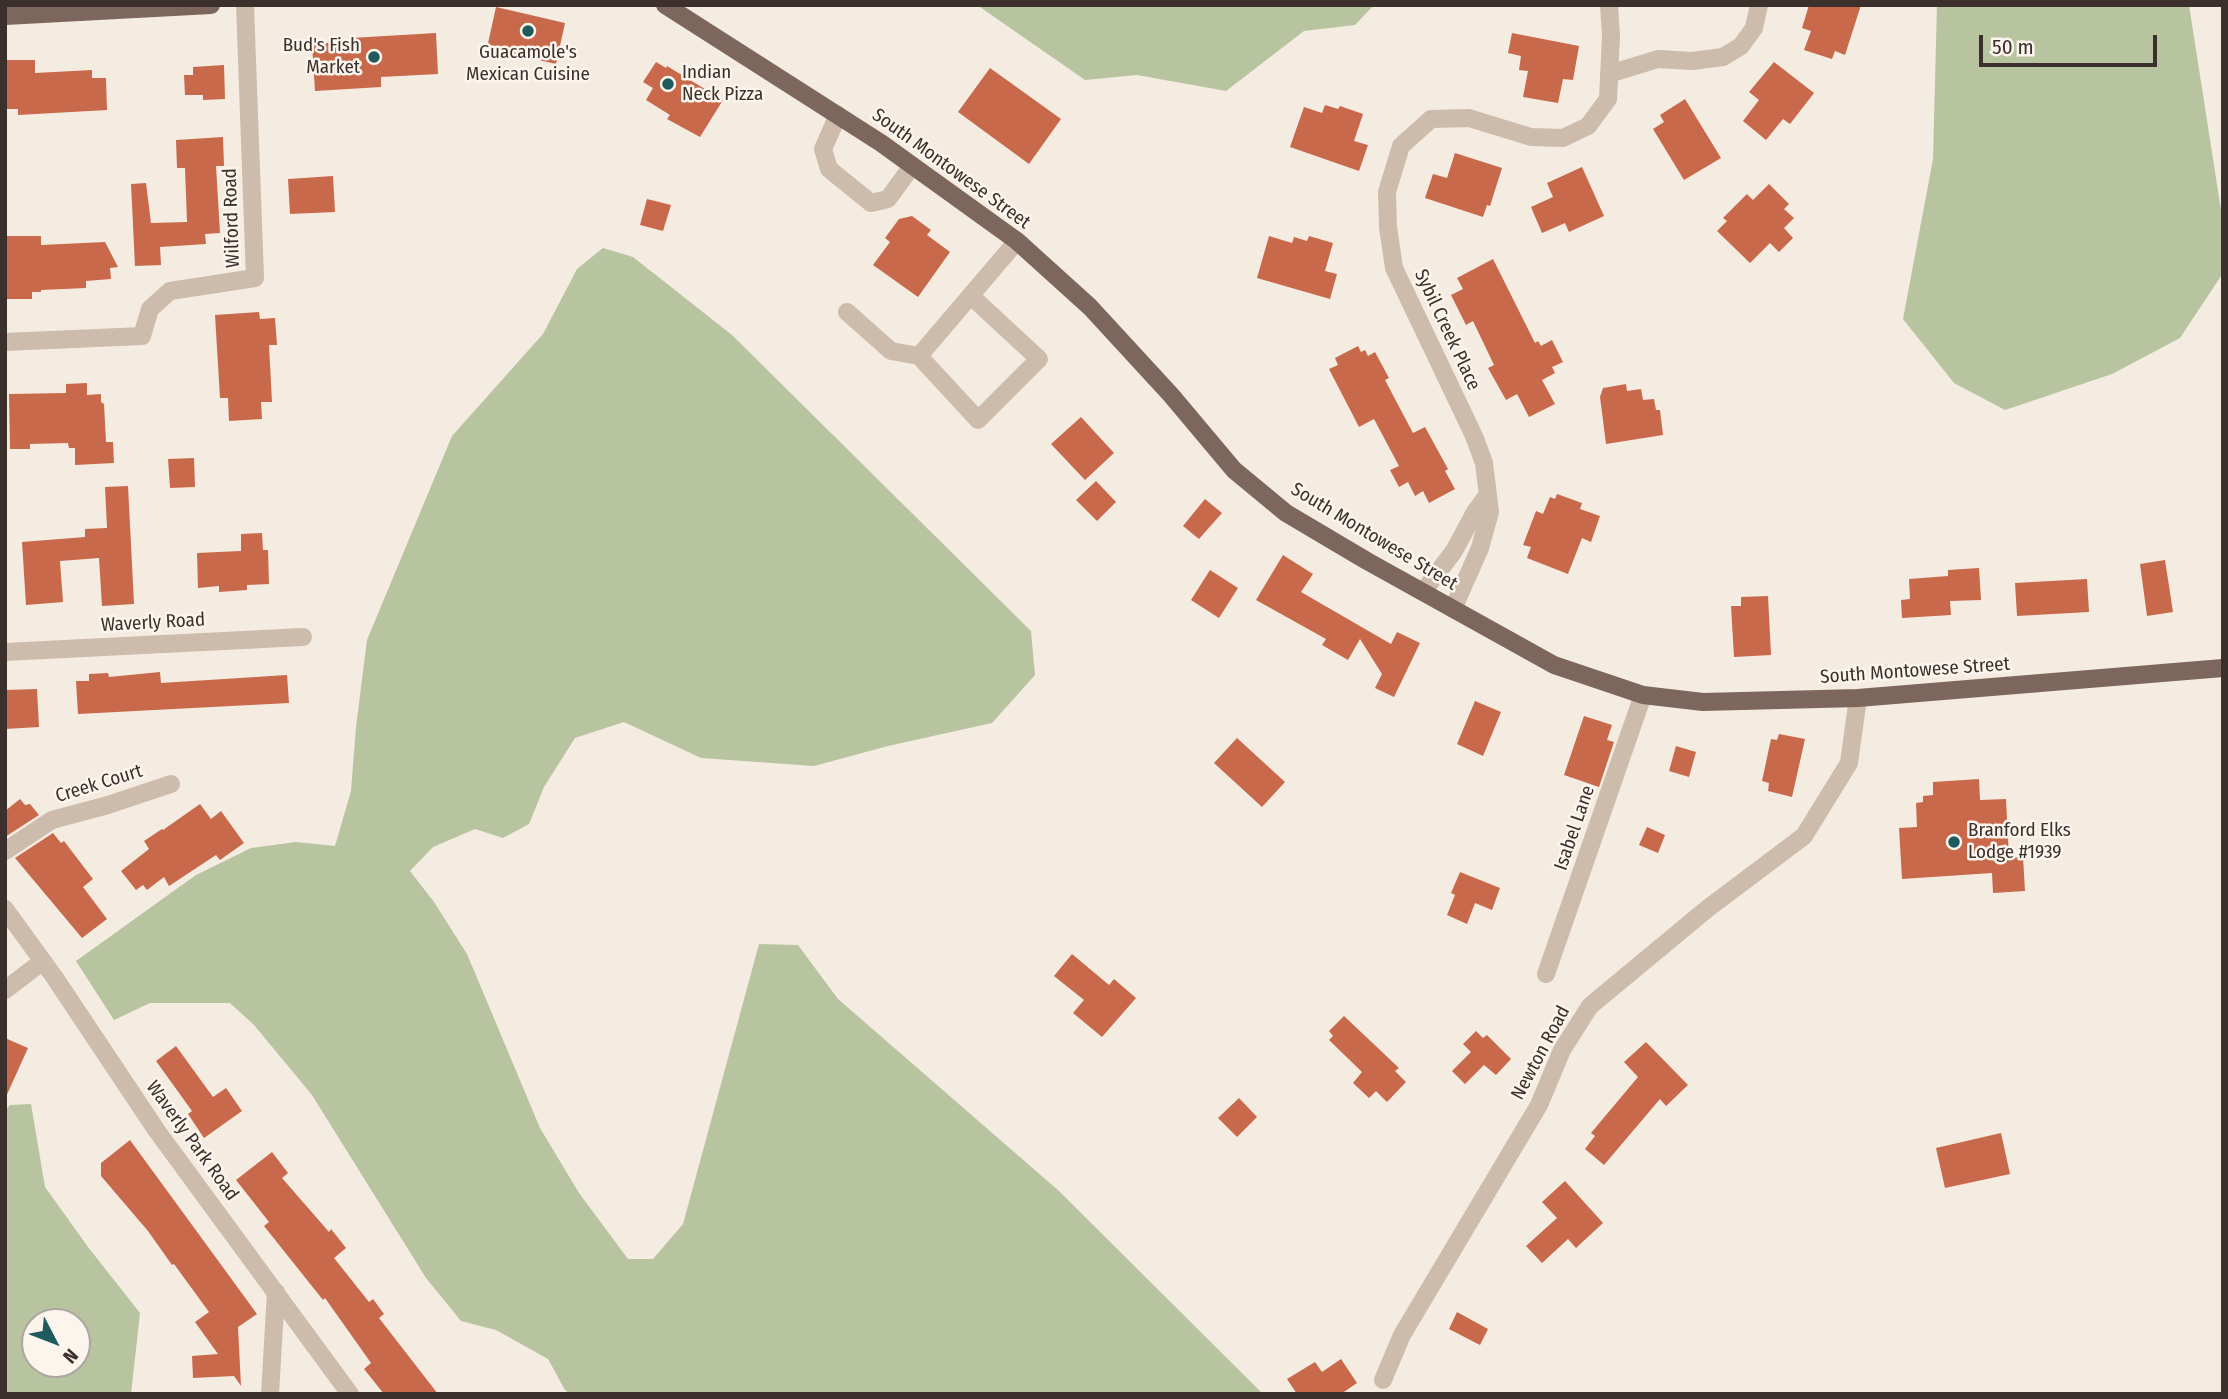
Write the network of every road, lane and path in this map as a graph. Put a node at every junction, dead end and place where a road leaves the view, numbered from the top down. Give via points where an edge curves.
1 (211, 5) edge
2 (245, 5) edge
3 (665, 5) edge
4 (1609, 5) edge
5 (1759, 5) edge
6 (5, 16) edge
7 (1609, 74) junction
8 (838, 115) junction
9 (912, 166) junction
10 (1017, 241) junction
11 (971, 296) junction
12 (847, 312) dead end
13 (5, 342) edge
14 (919, 356) junction
15 (1487, 496) junction
16 (1423, 592) junction
17 (1453, 609) junction
18 (303, 637) dead end
19 (5, 652) edge
20 (2223, 668) edge
21 (1643, 695) junction
22 (1858, 698) junction
23 (171, 784) dead end
24 (5, 851) edge
25 (5, 909) edge
26 (43, 961) junction
27 (1546, 974) dead end
28 (5, 990) edge
29 (276, 1292) junction
30 (1382, 1380) dead end
31 (270, 1394) edge
32 (351, 1394) edge

1 - 6 main road
2 - 13 street, Wilford Road via 255,278 170,291 150,309 142,336
3 - 8 main road, South Montowese Street
4 - 7 street, Sybil Creek Place
5 - 7 street via 1754,28 1741,46 1723,57 1658,59
7 - 15 street, Sybil Creek Place via 1608,99 1588,125 1563,138 1531,137 1469,118 1431,120 1401,146 1387,192 1394,268 1474,436 1484,463
8 - 9 main road, South Montowese Street
8 - 9 street via 823,149 829,169 871,203 888,199
9 - 10 main road, South Montowese Street
10 - 11 street
10 - 16 main road, South Montowese Street via 1090,307 1234,470 1286,513
11 - 14 street
11 - 14 street via 1039,359 978,419
12 - 14 street via 891,351
15 - 16 street
15 - 17 street, Sybil Creek Place via 1490,512 1480,548
16 - 17 main road, South Montowese Street
17 - 21 main road, South Montowese Street via 1554,665
18 - 19 street, Waverly Road
20 - 22 main road, South Montowese Street
21 - 22 main road, South Montowese Street via 1703,702
21 - 27 street, Isabel Lane
22 - 30 street, Newton Road via 1849,764 1804,836 1590,1006 1562,1050 1538,1105 1402,1335
23 - 24 street, Creek Court via 52,820
25 - 26 street, Waverly Park Road
26 - 28 street
26 - 29 street, Waverly Park Road via 157,1131
29 - 31 street
29 - 32 street, Waverly Park Road

